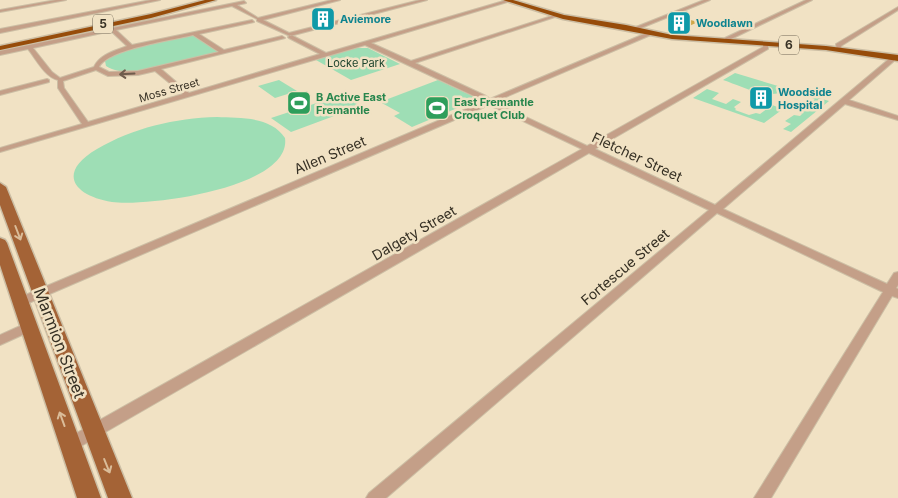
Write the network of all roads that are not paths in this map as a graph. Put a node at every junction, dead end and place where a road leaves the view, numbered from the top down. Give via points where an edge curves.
1 (64, 0) edge
2 (158, 0) edge
3 (205, 0) edge
4 (213, 0) edge
5 (252, 0) edge
6 (338, 0) edge
7 (425, 0) edge
8 (507, 0) edge
9 (708, 0) edge
10 (810, 0) edge
11 (232, 5) junction
12 (898, 8) edge
13 (0, 11) edge
14 (556, 15) junction
15 (255, 20) junction
16 (616, 26) junction
17 (634, 28) junction
18 (112, 29) junction
19 (0, 30) edge
20 (651, 33) junction
21 (194, 34) junction
22 (286, 36) junction
23 (679, 36) junction
24 (730, 41) junction
25 (366, 43) junction
26 (766, 44) junction
27 (132, 46) junction
28 (29, 47) junction
29 (0, 48) edge
30 (839, 50) junction
31 (223, 52) junction
32 (0, 53) edge
33 (322, 54) junction
34 (895, 58) edge
35 (411, 63) junction
36 (157, 69) junction
37 (98, 70) junction
38 (55, 80) junction
39 (0, 93) edge
40 (187, 94) junction
41 (844, 101) junction
42 (490, 102) junction
43 (898, 118) edge
44 (86, 123) junction
45 (0, 148) edge
46 (590, 150) junction
47 (0, 187) edge
48 (716, 209) junction
49 (0, 244) edge
50 (898, 276) edge
51 (41, 292) junction
52 (894, 292) edge
53 (20, 302) junction
54 (29, 327) junction
55 (0, 340) edge
56 (94, 432) junction
57 (71, 444) junction
58 (89, 498) edge
59 (120, 498) edge
60 (374, 498) edge
61 (762, 498) edge

1 - 13 street
2 - 19 street
3 - 29 highway, 5
4 - 29 highway, 5
5 - 11 street
6 - 15 street
7 - 22 street
8 - 14 highway, 6
8 - 25 street, Moss Street
9 - 17 street
10 - 24 street via 728,38
11 - 15 street
11 - 18 street
12 - 30 street via 838,45
14 - 16 highway, 6
14 - 35 street
15 - 21 street
15 - 22 street
16 - 17 highway, 6
16 - 20 highway, 6
17 - 23 highway, 6
18 - 27 street
18 - 28 street
20 - 23 highway, 6
20 - 42 street, Allen Street
21 - 27 street
21 - 31 street
22 - 31 street
22 - 33 street
23 - 24 highway, 6
24 - 26 highway, 6
25 - 33 street, Moss Street
25 - 35 street, Fletcher Street
26 - 30 highway, 6
26 - 46 street, Dalgety Street via 766,48
27 - 37 street via 105,57 98,62
28 - 32 street
28 - 38 street
30 - 34 highway, 6
31 - 36 street
33 - 40 street, Moss Street
34 - 41 street, Fortescue Street
35 - 42 street, Fletcher Street
36 -> 37 street via 125,74
36 - 40 street
37 - 38 street
38 - 39 street
38 - 44 street
40 - 44 street, Moss Street
41 - 43 street
41 - 48 street, Fortescue Street
42 - 46 street, Fletcher Street
42 - 51 street, Allen Street
44 - 45 street, Moss Street
46 - 48 street, Fletcher Street
46 - 56 street, Dalgety Street
47 -> 51 main road, Marmion Street
48 - 52 street, Fletcher Street
48 - 60 street, Fortescue Street
49 - 53 main road, Marmion Street
50 - 52 street
51 - 53 street, Allen Street
51 - 56 main road, Marmion Street
52 - 61 street
53 - 54 main road, Marmion Street
54 - 55 street
57 -> 54 main road, Marmion Street
56 - 57 street, Dalgety Street
56 -> 59 main road, Marmion Street
57 - 58 main road, Marmion Street

